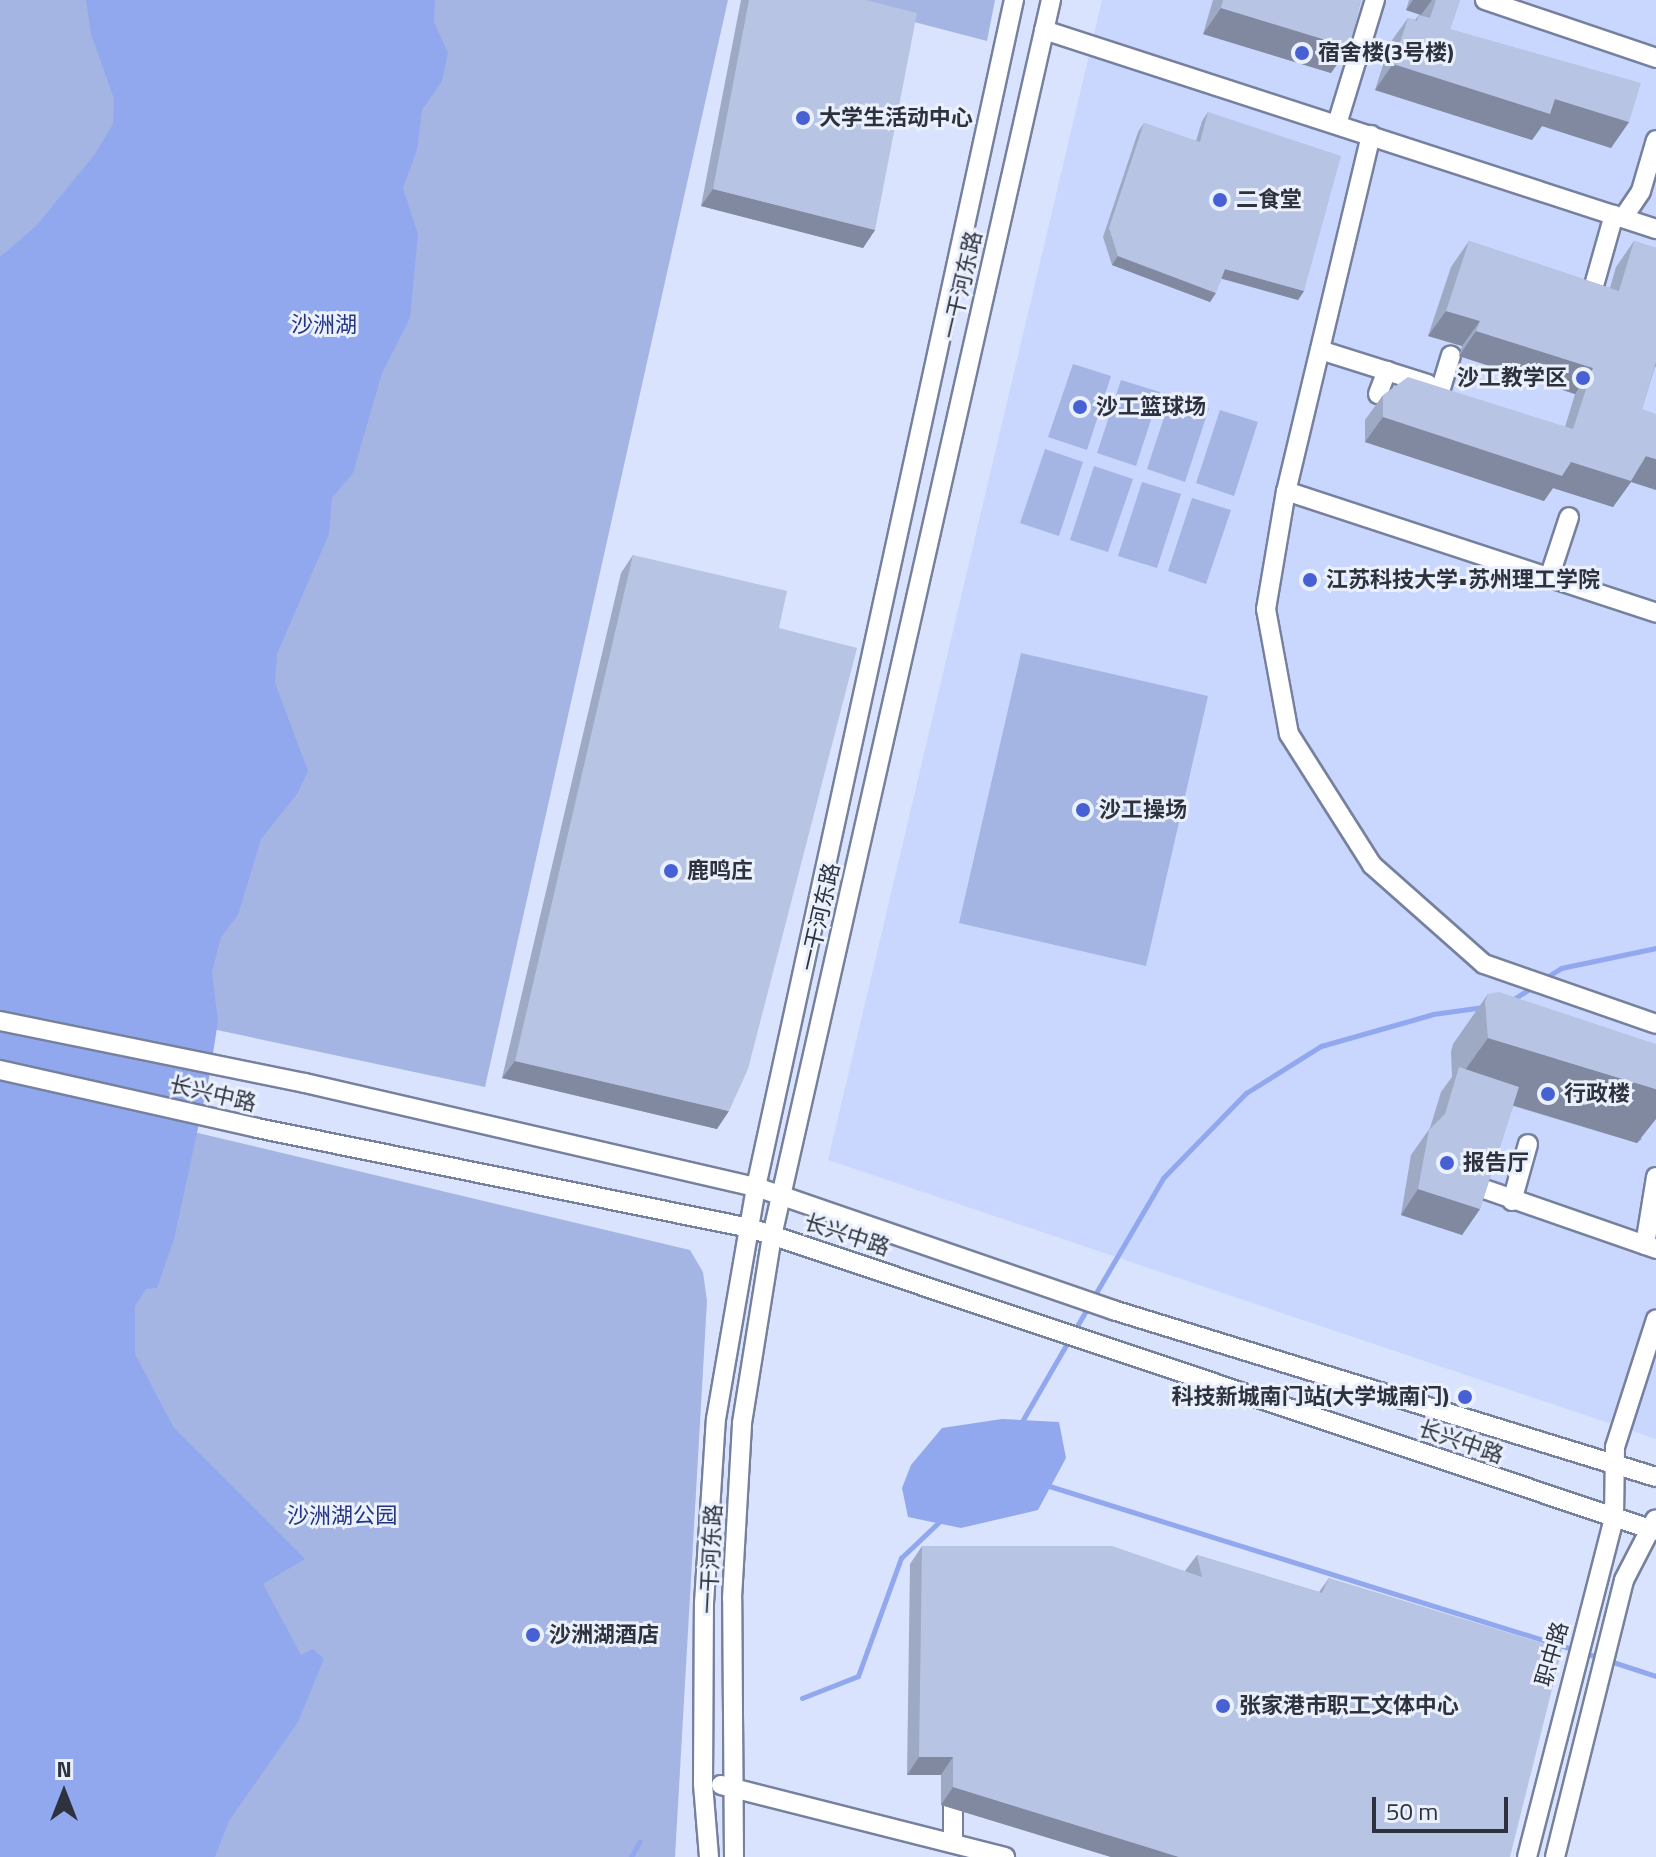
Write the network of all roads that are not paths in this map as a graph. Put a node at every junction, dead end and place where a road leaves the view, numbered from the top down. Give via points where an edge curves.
1 (1014, 0) edge
2 (1051, 0) edge
3 (1375, 0) edge
4 (1485, 0) edge
5 (1044, 30) junction
6 (1656, 58) edge
7 (1337, 124) junction
8 (1371, 135) junction
9 (1656, 140) edge
10 (1618, 216) junction
11 (1656, 229) edge
12 (1593, 289) edge
13 (1320, 350) junction
14 (1451, 355) dead end
15 (1387, 371) junction
16 (1378, 394) dead end
17 (1286, 491) junction
18 (1569, 517) dead end
19 (1549, 578) junction
20 (1656, 613) edge
21 (0, 1021) edge
22 (1656, 1024) edge
23 (0, 1070) edge
24 (1528, 1144) dead end
25 (1656, 1177) edge
26 (756, 1187) junction
27 (1487, 1190) edge
28 (781, 1199) junction
29 (1512, 1201) junction
30 (750, 1228) junction
31 (772, 1236) junction
32 (1650, 1247) edge
33 (1656, 1319) edge
34 (1613, 1463) junction
35 (1656, 1477) edge
36 (1614, 1519) junction
37 (1653, 1526) edge
38 (954, 1769) edge
39 (703, 1784) junction
40 (729, 1785) junction
41 (953, 1842) junction
42 (709, 1857) edge
43 (734, 1857) edge
44 (1005, 1857) edge
45 (1527, 1857) edge
46 (1555, 1857) edge

1 - 26 street, 一干河东路
2 - 5 street, 一干河东路
3 - 7 street
4 - 6 street
5 - 7 street
5 - 28 street, 一干河东路
7 - 8 street
8 - 10 street
8 - 13 street
9 - 10 street via 1641,191
10 - 11 street
10 - 12 street
13 - 15 street
13 - 17 street
14 - 15 street via 1448,390
15 - 16 street
17 - 19 street
17 - 22 street via 1266,609 1289,734 1372,865 1484,964 1556,995
18 - 19 street
19 - 20 street
21 - 26 street, 长兴中路
23 - 30 street, 长兴中路
24 - 29 street
25 - 32 street
26 - 28 street, 长兴中路
26 - 30 street, 一干河东路
27 - 29 street
28 - 31 street, 一干河东路
28 - 34 street, 长兴中路 via 1113,1310
29 - 32 street
30 - 31 street, 长兴中路
30 - 39 street, 一干河东路 via 716,1419 704,1603
31 - 36 street, 长兴中路
31 - 40 street, 一干河东路 via 742,1423
33 - 34 street, 职中路
34 - 35 street, 长兴中路
34 - 36 street, 职中路
36 - 37 street, 长兴中路
36 - 45 street, 职中路
37 - 46 street via 1624,1580
38 - 41 street
39 - 40 street
39 - 42 street, 一干河东路
40 - 41 street
40 - 43 street, 一干河东路
41 - 44 street

